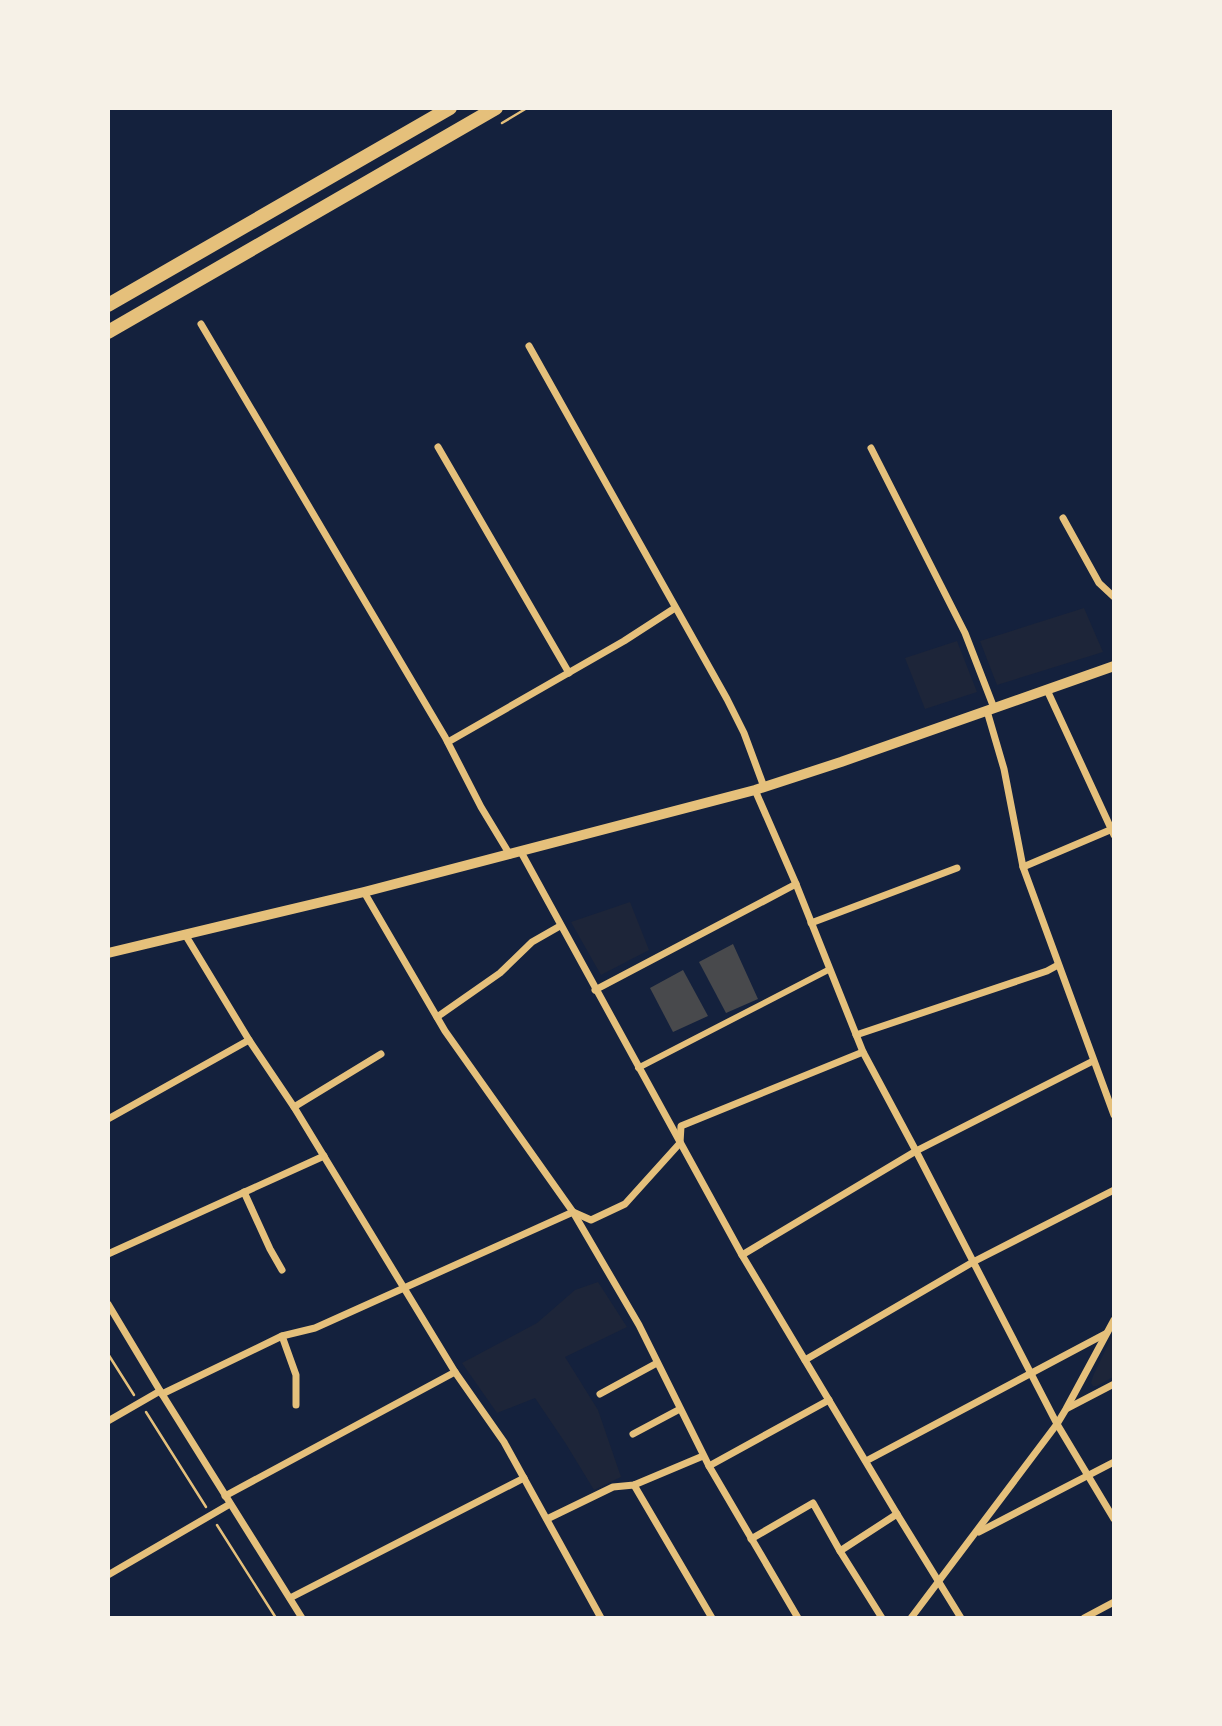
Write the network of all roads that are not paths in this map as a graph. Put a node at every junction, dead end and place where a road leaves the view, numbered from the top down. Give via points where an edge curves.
1 (450, 108) edge
2 (496, 108) edge
3 (108, 305) edge
4 (201, 324) dead end
5 (108, 332) edge
6 (529, 346) dead end
7 (438, 447) dead end
8 (871, 448) dead end
9 (1063, 518) dead end
10 (1114, 597) edge
11 (675, 608) junction
12 (1114, 666) edge
13 (569, 673) junction
14 (1047, 690) junction
15 (990, 709) junction
16 (448, 741) junction
17 (760, 789) junction
18 (1112, 833) edge
19 (515, 853) junction
20 (1023, 867) junction
21 (957, 868) dead end
22 (796, 884) junction
23 (364, 892) junction
24 (811, 923) junction
25 (560, 926) junction
26 (186, 936) junction
27 (108, 953) edge
28 (1058, 965) junction
29 (830, 969) junction
30 (595, 990) junction
31 (437, 1017) junction
32 (856, 1035) junction
33 (248, 1040) junction
34 (863, 1052) junction
35 (381, 1054) dead end
36 (1093, 1062) junction
37 (638, 1068) junction
38 (294, 1107) junction
39 (1114, 1115) edge
40 (108, 1119) edge
41 (680, 1143) junction
42 (916, 1151) junction
43 (324, 1156) junction
44 (1114, 1191) edge
45 (244, 1192) junction
46 (573, 1212) junction
47 (108, 1254) edge
48 (742, 1255) junction
49 (974, 1262) junction
50 (282, 1270) dead end
51 (405, 1287) junction
52 (108, 1304) edge
53 (1114, 1320) edge
54 (1105, 1334) junction
55 (282, 1335) junction
56 (805, 1360) junction
57 (657, 1363) junction
58 (455, 1372) junction
59 (1030, 1373) junction
60 (1114, 1384) edge
61 (161, 1393) junction
62 (600, 1394) dead end
63 (829, 1400) junction
64 (296, 1405) dead end
65 (680, 1409) junction
66 (1066, 1409) junction
67 (108, 1421) edge
68 (1057, 1424) junction
69 (633, 1434) dead end
70 (703, 1456) junction
71 (866, 1461) junction
72 (1114, 1462) edge
73 (709, 1466) junction
74 (1089, 1476) junction
75 (524, 1478) junction
76 (634, 1485) junction
77 (225, 1496) junction
78 (230, 1504) junction
79 (897, 1514) junction
80 (547, 1519) junction
81 (1114, 1519) edge
82 (975, 1534) junction
83 (751, 1539) junction
84 (840, 1550) junction
85 (108, 1575) edge
86 (939, 1580) junction
87 (290, 1598) junction
88 (1114, 1602) edge
89 (300, 1617) edge
90 (601, 1618) edge
91 (712, 1618) edge
92 (798, 1618) edge
93 (882, 1618) edge
94 (911, 1618) edge
95 (961, 1618) edge
96 (1084, 1618) edge

1 - 3 main road
2 - 5 main road
4 - 16 street
6 - 11 street
7 - 13 street
8 - 15 street via 965,633
9 - 10 street via 1099,583
11 - 13 street
11 - 17 street via 744,733
12 - 14 street
13 - 16 street
14 - 15 street
14 - 18 street
15 - 17 street
15 - 20 street
16 - 19 street via 481,807
17 - 19 street
17 - 22 street
18 - 20 street
19 - 23 street
19 - 25 street
20 - 28 street
21 - 24 street
22 - 24 street
22 - 30 street
23 - 26 street
23 - 31 street
24 - 29 street
25 - 30 street
25 - 31 street via 532,942 500,973
26 - 27 street
26 - 33 street
28 - 32 street
28 - 36 street
29 - 32 street
29 - 37 street
30 - 37 street
31 - 46 street
32 - 34 street
33 - 38 street
33 - 40 street
34 - 41 street via 681,1126
34 - 42 street
35 - 38 street
36 - 39 street
36 - 42 street
37 - 41 street
38 - 43 street
41 - 46 street via 625,1203 591,1220
41 - 48 street
42 - 48 street
42 - 49 street
43 - 45 street
43 - 51 street
44 - 49 street
45 - 47 street
45 - 50 street
46 - 51 street
46 - 57 street
48 - 56 street
49 - 56 street
49 - 59 street
51 - 55 street via 315,1328
51 - 58 street
52 - 61 street
53 - 54 street
54 - 59 street
54 - 66 street
55 - 61 street
55 - 64 street via 296,1375
56 - 63 street
57 - 62 street
57 - 65 street
58 - 75 street
58 - 77 street
59 - 68 street
59 - 71 street
60 - 66 street
61 - 67 street
61 - 77 street
63 - 71 street
63 - 73 street
65 - 69 street
65 - 70 street
66 - 68 street
68 - 74 street
68 - 82 street
70 - 73 street
70 - 76 street
71 - 79 street
72 - 74 street
73 - 83 street
74 - 81 street
74 - 82 street
75 - 80 street
75 - 87 street
76 - 80 street via 613,1487
76 - 91 street
77 - 78 street
78 - 85 street
78 - 87 street
79 - 84 street
79 - 86 street
80 - 90 street
82 - 86 street
83 - 84 street via 813,1503
83 - 92 street
84 - 93 street
86 - 94 street
86 - 95 street
87 - 89 street
88 - 96 street

